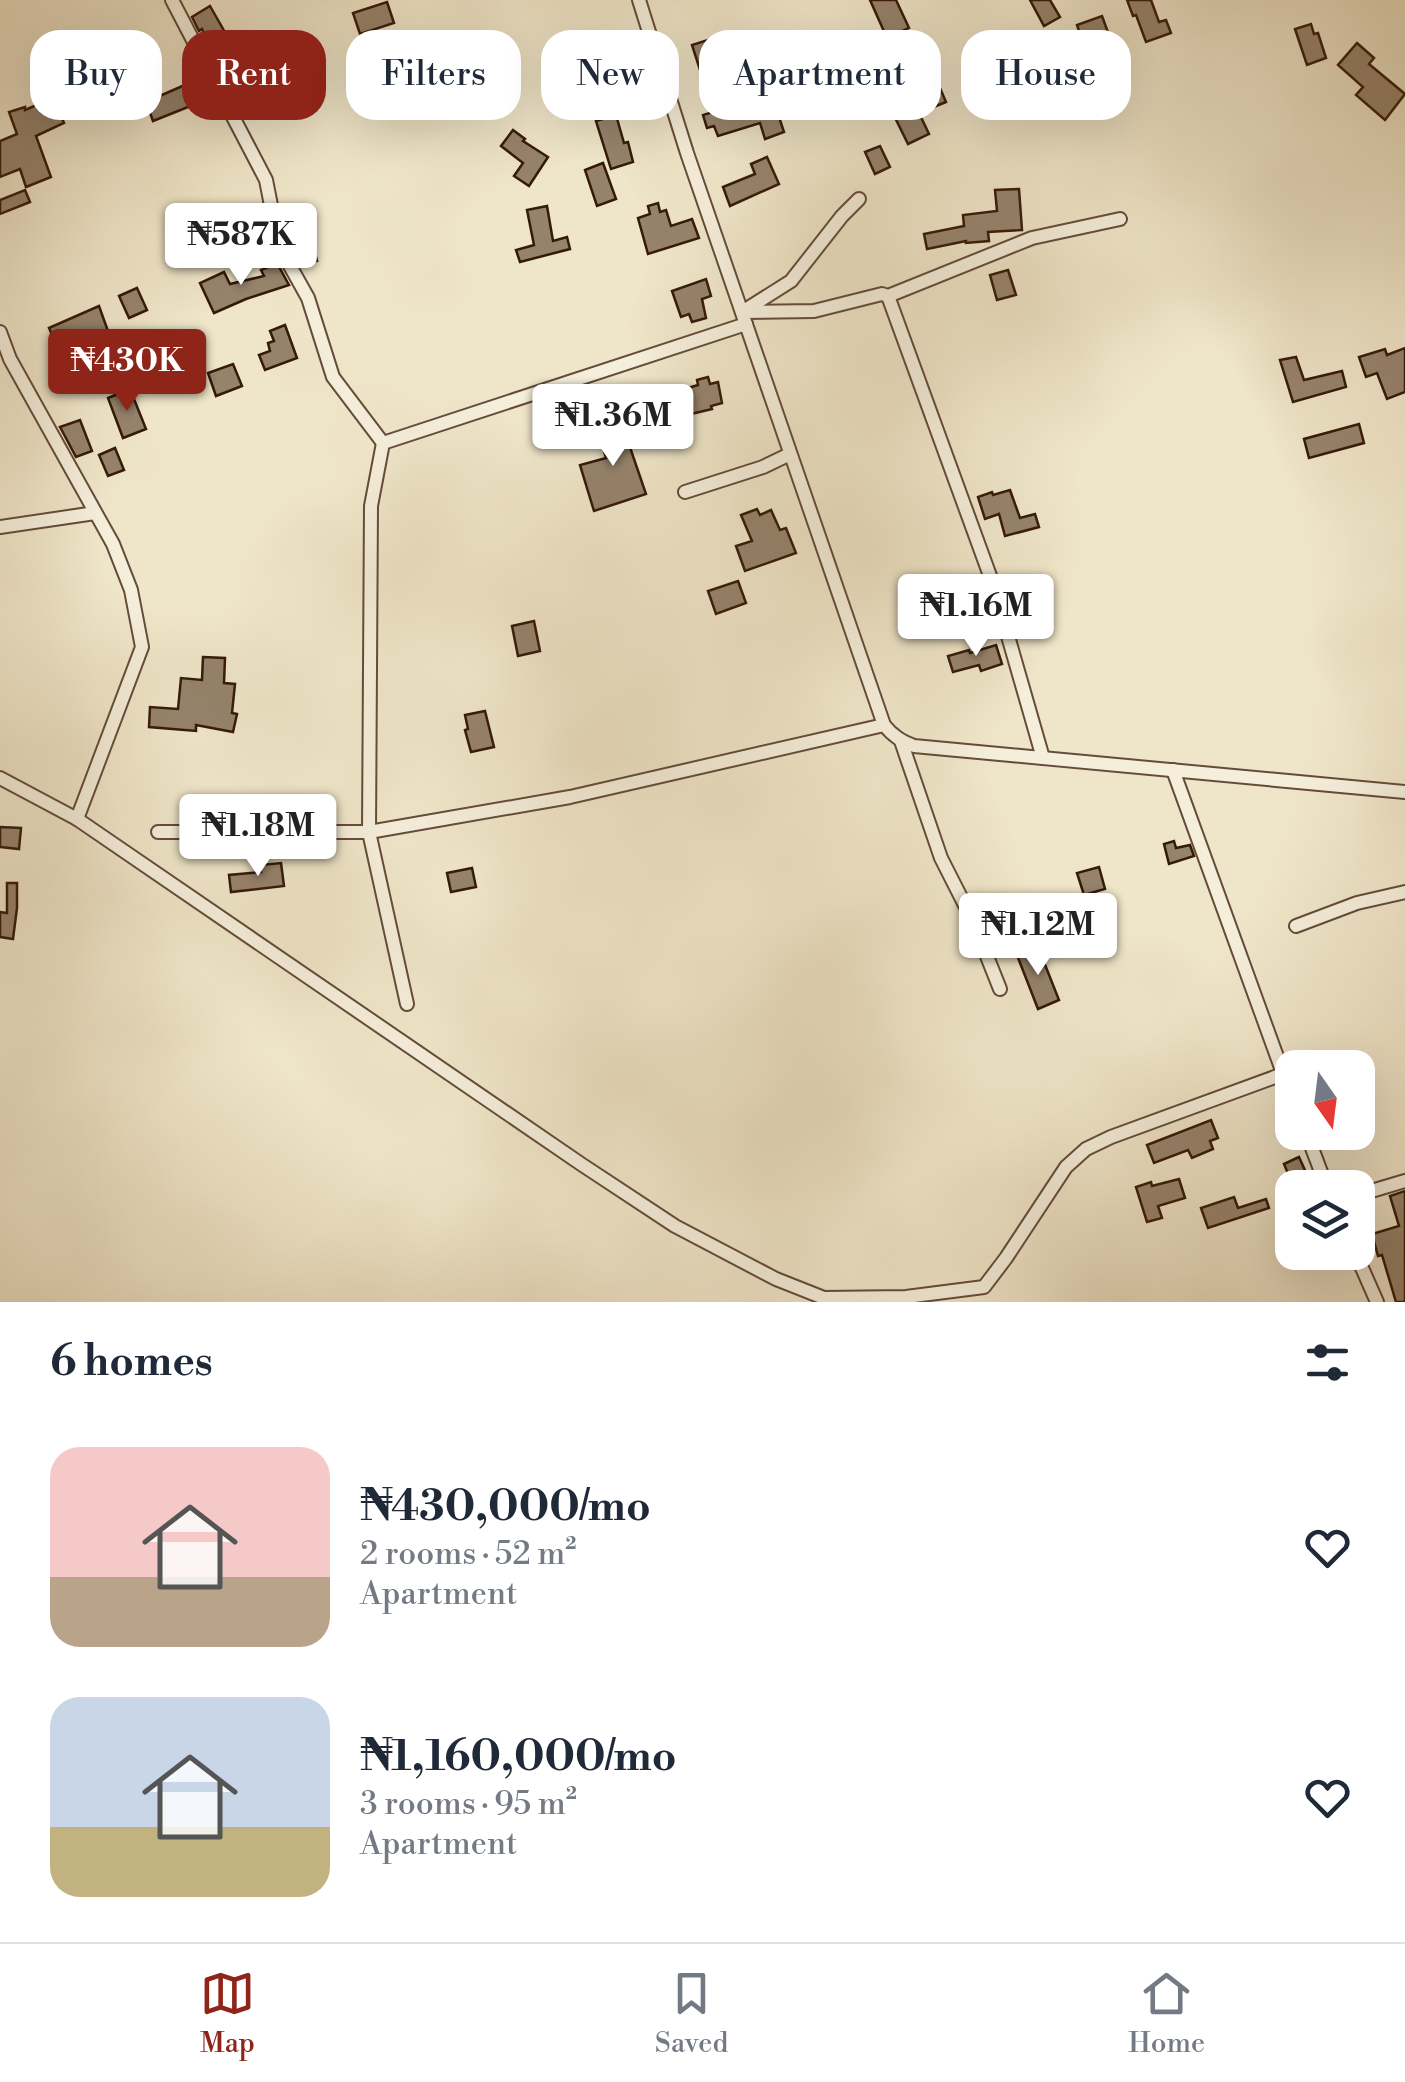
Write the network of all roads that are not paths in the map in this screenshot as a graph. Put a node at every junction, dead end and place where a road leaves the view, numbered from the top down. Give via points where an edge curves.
1 (172, 0) edge
2 (640, 0) edge
3 (860, 198) dead end
4 (1120, 219) dead end
5 (888, 296) junction
6 (744, 318) junction
7 (0, 332) edge
8 (384, 443) junction
9 (790, 454) junction
10 (686, 492) dead end
11 (94, 513) junction
12 (0, 527) edge
13 (884, 725) junction
14 (900, 741) junction
15 (1043, 758) junction
16 (1173, 770) junction
17 (0, 778) edge
18 (1405, 792) edge
19 (77, 820) junction
20 (158, 832) dead end
21 (369, 832) junction
22 (1405, 892) edge
23 (1296, 926) dead end
24 (1000, 988) dead end
25 (407, 1004) dead end
26 (1275, 1052) edge
27 (1275, 1077) edge
28 (1405, 1181) edge
29 (1375, 1191) edge
30 (1363, 1270) edge
31 (1377, 1302) edge

1 - 8 street via 266,180 279,246 308,298 333,377
2 - 6 street
3 - 6 street via 792,282
4 - 5 street via 1032,238
5 - 6 street
5 - 15 street via 994,584
6 - 8 street
6 - 9 street
7 - 11 street
8 - 21 street via 371,506
9 - 10 street
9 - 13 street
11 - 12 street
11 - 19 street via 131,590 142,647
13 - 14 street
13 - 21 street via 570,797
14 - 15 street
14 - 24 street via 941,858
15 - 16 street
16 - 18 street
16 - 26 street
17 - 19 street
19 - 27 street via 675,1226 824,1298 906,1297 984,1286 1066,1166 1086,1149
20 - 21 street
21 - 25 street
22 - 23 street
28 - 29 street
30 - 31 street

